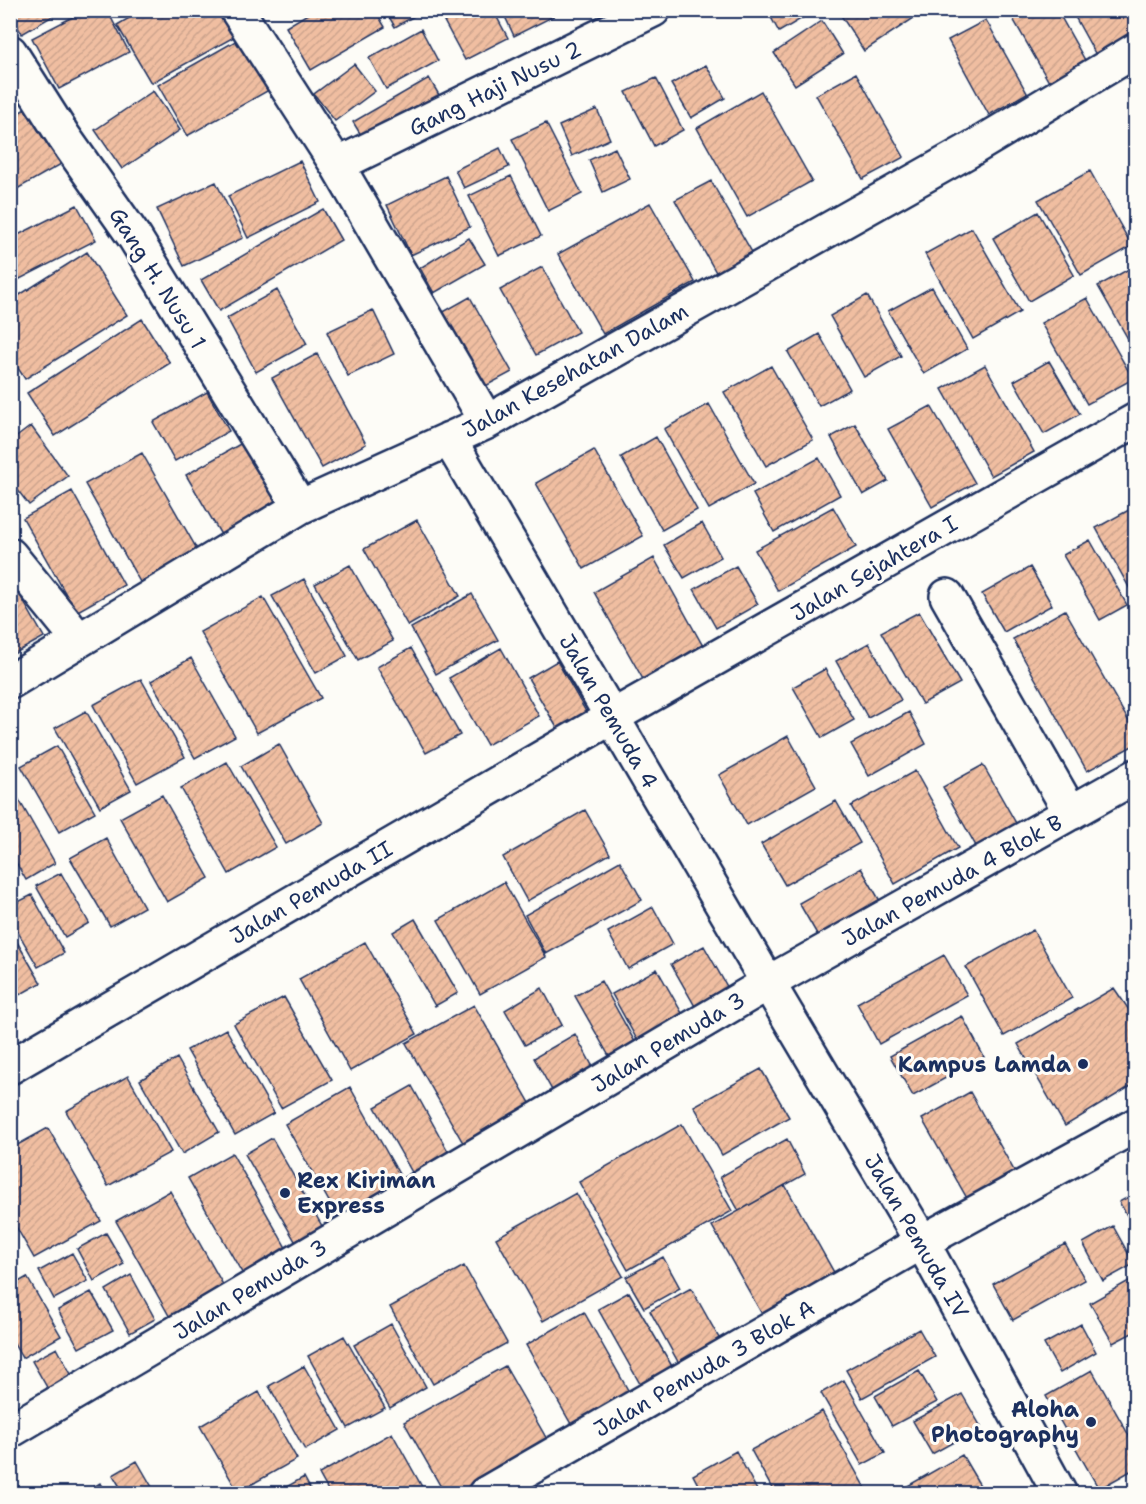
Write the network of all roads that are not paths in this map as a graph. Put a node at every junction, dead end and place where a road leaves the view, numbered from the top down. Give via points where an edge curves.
1 (237, 10) edge
2 (653, 10) edge
3 (1136, 50) edge
4 (10, 52) edge
5 (337, 165) junction
6 (1136, 420) edge
7 (487, 422) junction
8 (449, 439) junction
9 (300, 507) junction
10 (10, 555) edge
11 (947, 596) dead end
12 (79, 640) junction
13 (10, 682) edge
14 (612, 717) junction
15 (1136, 776) edge
16 (1071, 813) junction
17 (768, 983) junction
18 (10, 1067) edge
19 (1136, 1125) edge
20 (922, 1242) junction
21 (10, 1431) edge
22 (485, 1494) edge
23 (1060, 1494) edge

1 - 5 street
2 - 5 street, Gang Haji Nusu 2
3 - 7 street, Jalan Kesehatan Dalam via 968,151
4 - 9 street, Gang H. Nusu 1 via 135,238
5 - 7 street
6 - 14 street, Jalan Sejahtera I
7 - 8 street, Jalan Kesehatan Dalam
8 - 9 street, Jalan Kesehatan Dalam
8 - 14 street, Jalan Pemuda 4
9 - 12 street, Jalan Kesehatan Dalam
10 - 12 street
11 - 16 street
12 - 13 street, Jalan Kesehatan Dalam
14 - 17 street, Jalan Pemuda 4
14 - 18 street, Jalan Pemuda II
15 - 16 street, Jalan Pemuda 4 Blok B
16 - 17 street, Jalan Pemuda 4 Blok B
17 - 20 street, Jalan Pemuda IV
17 - 21 street, Jalan Pemuda 3
19 - 20 street, Jalan Pemuda 3 Blok A
20 - 22 street, Jalan Pemuda 3 Blok A
20 - 23 street, Jalan Pemuda IV

